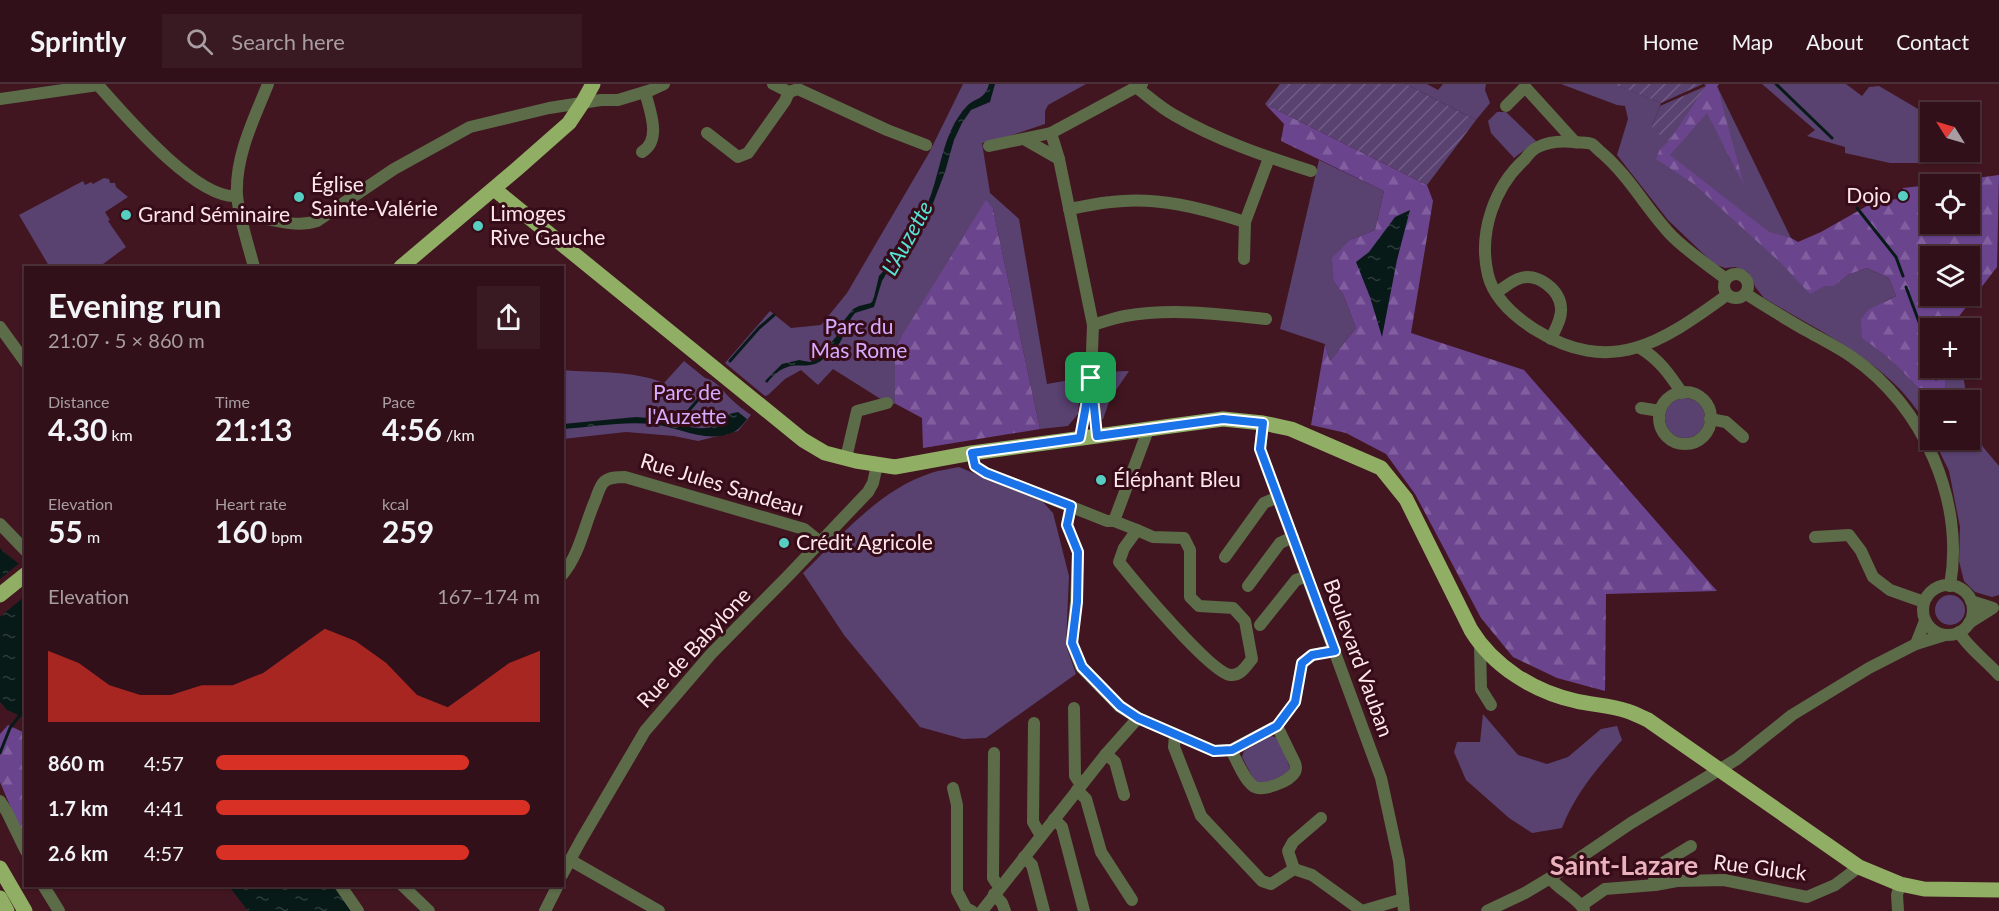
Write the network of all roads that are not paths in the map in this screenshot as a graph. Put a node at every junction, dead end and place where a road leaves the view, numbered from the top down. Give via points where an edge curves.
1 (268, 84) edge
2 (593, 84) edge
3 (664, 84) edge
4 (773, 84) edge
5 (1139, 86) edge
6 (645, 92) junction
7 (789, 92) junction
8 (0, 99) edge
9 (583, 102) junction
10 (1506, 106) dead end
11 (1051, 132) junction
12 (707, 133) dead end
13 (1024, 139) junction
14 (1575, 142) junction
15 (926, 145) dead end
16 (989, 146) dead end
17 (642, 152) dead end
18 (1269, 158) junction
19 (1059, 159) junction
20 (1311, 171) dead end
21 (494, 189) junction
22 (237, 196) junction
23 (1069, 209) junction
24 (241, 213) junction
25 (1245, 222) junction
26 (1244, 259) dead end
27 (254, 266) edge
28 (402, 266) edge
29 (1726, 279) junction
30 (1497, 293) junction
31 (1746, 294) junction
32 (1727, 295) junction
33 (1266, 319) dead end
34 (1093, 325) junction
35 (0, 327) edge
36 (1551, 339) junction
37 (1640, 348) junction
38 (24, 360) edge
39 (1091, 378) junction
40 (1682, 393) junction
41 (1669, 398) junction
42 (887, 403) dead end
43 (1641, 408) dead end
44 (1660, 411) junction
45 (1710, 419) junction
46 (1263, 423) junction
47 (1149, 430) junction
48 (1097, 436) junction
49 (1743, 437) dead end
50 (1080, 438) junction
51 (972, 453) junction
52 (846, 458) junction
53 (877, 465) junction
54 (1278, 497) junction
55 (1071, 506) junction
56 (1114, 520) junction
57 (0, 524) edge
58 (1137, 530) junction
59 (1293, 537) junction
60 (1815, 537) dead end
61 (820, 542) junction
62 (24, 549) edge
63 (1225, 558) dead end
64 (564, 573) edge
65 (24, 576) edge
66 (1307, 576) junction
67 (1248, 586) dead end
68 (1950, 586) junction
69 (0, 595) edge
70 (1971, 601) junction
71 (1924, 602) junction
72 (1996, 607) edge
73 (1925, 621) junction
74 (1969, 623) junction
75 (1260, 625) dead end
76 (1959, 632) junction
77 (1945, 635) junction
78 (1480, 645) junction
79 (1916, 645) junction
80 (1335, 651) junction
81 (1999, 675) edge
82 (1491, 705) dead end
83 (1074, 708) dead end
84 (1138, 718) junction
85 (1034, 723) dead end
86 (1277, 726) junction
87 (1175, 735) junction
88 (1232, 750) junction
89 (994, 753) dead end
90 (1106, 754) junction
91 (1718, 770) junction
92 (953, 788) dead end
93 (1079, 788) junction
94 (1124, 795) dead end
95 (0, 801) edge
96 (1321, 818) dead end
97 (1054, 819) junction
98 (1041, 836) junction
99 (1691, 846) dead end
100 (24, 847) edge
101 (1024, 857) junction
102 (570, 860) junction
103 (1859, 867) junction
104 (0, 868) edge
105 (1293, 869) junction
106 (564, 871) edge
107 (1550, 878) junction
108 (1900, 884) junction
109 (1655, 885) junction
110 (44, 887) edge
111 (341, 887) edge
112 (404, 887) edge
113 (557, 887) edge
114 (1999, 890) edge
115 (997, 891) junction
116 (0, 898) edge
117 (1132, 900) dead end
118 (1404, 905) edge
119 (639, 906) edge
120 (1583, 908) edge
121 (7, 911) edge
122 (25, 911) edge
123 (59, 911) edge
124 (358, 911) edge
125 (429, 911) edge
126 (545, 911) edge
127 (659, 911) edge
128 (972, 911) edge
129 (982, 911) edge
130 (1005, 911) edge
131 (1044, 911) edge
132 (1084, 911) edge
133 (1487, 911) edge
134 (1898, 911) edge

1 - 22 street via 242,154
2 - 9 main road
3 - 6 street
4 - 7 street
5 - 11 street
5 - 18 street via 1173,115
6 - 9 street via 618,100
6 - 17 street via 653,132 649,148
7 - 12 street via 748,153 738,157
7 - 15 street via 798,88
8 - 22 street via 98,85 150,142 192,179 228,196
9 - 21 main road via 568,123
9 - 24 street via 470,127 394,169 308,224
10 - 14 street via 1525,87
11 - 13 street
11 - 19 street
13 - 16 street
13 - 19 street
14 - 29 street via 1592,144 1612,162 1673,237
14 - 30 street via 1537,147 1510,173 1492,206 1484,244 1488,276
18 - 20 street
18 - 25 street
19 - 23 street
21 - 28 main road
21 - 52 main road via 803,440 825,453
22 - 24 street
23 - 25 street via 1113,201 1160,202
23 - 34 street
24 - 27 street
25 - 26 street
29 - 31 street via 1732,274 1743,276 1748,282
29 - 32 street
30 - 36 street via 1521,321
30 - 36 street via 1522,277 1540,279 1555,291 1562,307
31 - 32 street via 1739,298
31 - 68 street via 1853,357 1886,386 1913,418 1935,459 1945,490 1953,538
32 - 37 street via 1700,315
33 - 34 street via 1172,313 1125,316
34 - 39 street
35 - 38 street
36 - 37 street via 1599,353
37 - 40 street via 1668,371
37 - 41 street via 1666,381
39 - 48 street
39 - 50 street
40 - 41 street
40 - 45 street via 1701,398
41 - 44 street
42 - 52 street via 857,411
43 - 44 street
44 - 45 street via 1665,435 1679,443 1702,436
45 - 49 street via 1726,422
46 - 47 main road via 1223,419
46 - 54 street, Boulevard Vauban via 1260,449
46 - 78 main road via 1291,429 1381,468 1406,499
47 - 48 main road
47 - 56 street
48 - 50 main road
50 - 51 main road
51 - 53 main road via 895,467
51 - 55 street via 975,466 986,473
52 - 53 main road
53 - 61 street, Rue de Babylone via 868,492
54 - 59 street, Boulevard Vauban
54 - 63 street via 1264,503
55 - 56 street
55 - 84 street via 1067,525 1078,552 1072,643 1082,667 1120,706
56 - 58 street
57 - 62 street
58 - 58 street via 1153,537 1184,538 1190,550 1190,597 1199,606 1233,608 1245,621 1252,659 1242,671 1232,675 1222,672 1190,643 1119,562
59 - 66 street, Boulevard Vauban
59 - 67 street via 1280,543
60 - 71 street via 1849,535 1873,577 1890,590
61 - 64 street, Rue Jules Sandeau via 804,529 625,477 613,478 603,483 579,548
61 - 102 street, Rue de Babylone via 711,654 645,730
65 - 69 main road
66 - 75 street via 1296,580
66 - 80 street, Boulevard Vauban
68 - 70 street via 1963,590
68 - 71 street via 1934,590
70 - 72 street
70 - 74 street
71 - 73 street
72 - 74 street
73 - 77 street
73 - 79 street
74 - 76 street
76 - 77 street
76 - 81 street
77 - 79 street
78 - 82 street via 1481,689
78 - 91 main road via 1509,671 1549,694 1626,710 1648,720
79 - 91 street via 1869,668 1792,715
80 - 86 street via 1312,655 1302,663 1295,702
80 - 118 street, Boulevard Vauban via 1381,778
83 - 93 street via 1075,776
84 - 87 street
84 - 90 street
85 - 98 street via 1033,822
86 - 88 street
86 - 88 street via 1296,769 1293,775 1265,790 1251,785
87 - 88 street via 1214,751
87 - 105 street via 1174,747 1201,816 1262,881 1271,884
89 - 115 street via 993,878
90 - 93 street
90 - 94 street via 1115,762
91 - 103 main road
91 - 107 street
92 - 128 street via 957,805 957,891
93 - 97 street
93 - 117 street via 1086,799 1101,852
95 - 100 street
96 - 105 street via 1288,851
97 - 98 street
97 - 132 street via 1062,827
98 - 101 street
99 - 109 street via 1653,869
101 - 115 street
101 - 131 street via 1032,865
102 - 106 street, Rue de Babylone
102 - 119 street
103 - 108 main road
103 - 109 street, Rue Gluck via 1835,885 1807,897 1724,880 1677,880
104 - 122 main road
105 - 118 street via 1312,875 1362,911
107 - 120 street
107 - 133 street
108 - 114 main road via 1924,889
108 - 134 street
109 - 120 street, Rue Gluck via 1605,889
110 - 123 street
111 - 124 street
112 - 125 street
113 - 126 street
115 - 129 street
115 - 130 street
116 - 121 main road
119 - 127 street

